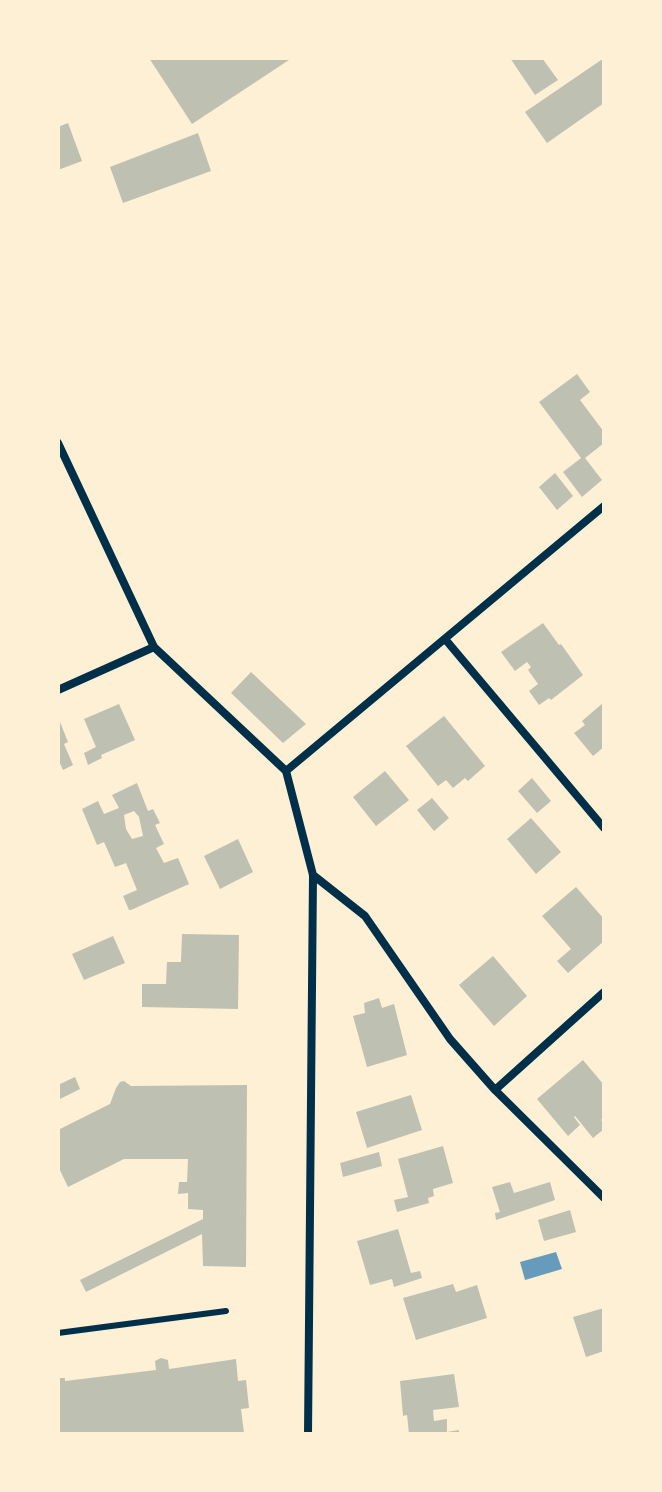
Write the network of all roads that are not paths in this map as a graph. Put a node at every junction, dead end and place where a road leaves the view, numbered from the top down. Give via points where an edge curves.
1 (58, 443) edge
2 (604, 506) edge
3 (445, 639) junction
4 (154, 647) junction
5 (58, 690) edge
6 (286, 771) junction
7 (604, 828) edge
8 (313, 875) junction
9 (604, 992) edge
10 (495, 1090) junction
11 (604, 1198) edge
12 (226, 1311) dead end
13 (58, 1333) edge
14 (308, 1434) edge

1 - 4 street
2 - 3 street
3 - 6 street
3 - 7 street
4 - 5 street
4 - 6 street
6 - 8 street
8 - 10 street via 365,916 450,1039
8 - 14 street
9 - 10 street
10 - 11 street
12 - 13 lane

